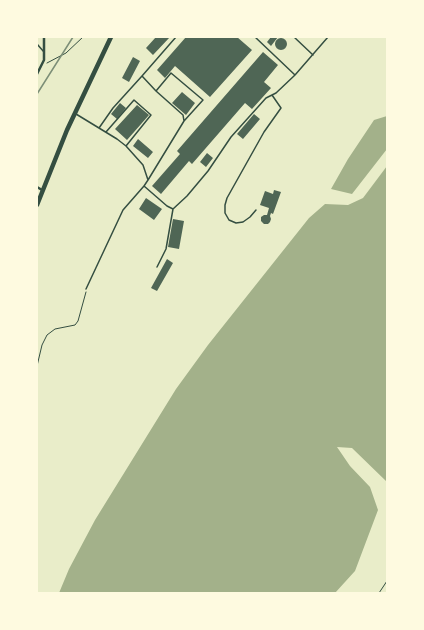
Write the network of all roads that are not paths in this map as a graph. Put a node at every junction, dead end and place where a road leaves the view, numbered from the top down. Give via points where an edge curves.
1 (44, 37) edge
2 (110, 37) edge
3 (176, 37) edge
4 (255, 37) edge
5 (294, 37) edge
6 (328, 37) edge
7 (37, 44) edge
8 (44, 52) junction
9 (313, 54) junction
10 (37, 74) edge
11 (296, 75) junction
12 (142, 76) junction
13 (156, 91) junction
14 (272, 95) junction
15 (74, 114) junction
16 (184, 121) junction
17 (99, 128) junction
18 (106, 132) junction
19 (126, 146) junction
20 (148, 180) junction
21 (144, 186) junction
22 (37, 187) edge
23 (43, 190) junction
24 (37, 205) edge
25 (173, 209) junction
26 (256, 210) dead end
27 (156, 267) dead end
28 (86, 289) road end

1 - 8 street
2 - 15 main road
3 - 12 lane
4 - 11 lane
5 - 9 lane
6 - 9 lane
7 - 8 lane
8 - 10 street via 44,60
9 - 11 lane
11 - 14 lane
12 - 13 lane
12 - 17 lane
13 - 16 lane via 182,115
13 - 16 lane via 171,73 203,100
14 - 25 lane via 266,98 231,137 208,171
14 - 26 lane via 281,108 264,132 225,205 229,220 236,223 250,218
15 - 17 lane
15 - 23 main road
16 - 20 lane
17 - 18 lane
18 - 19 lane
18 - 19 lane via 134,100 151,115
19 - 20 lane via 143,165
20 - 21 lane
21 - 25 lane
21 - 28 lane via 123,210
22 - 23 street
23 - 24 main road
25 - 27 lane via 166,249

